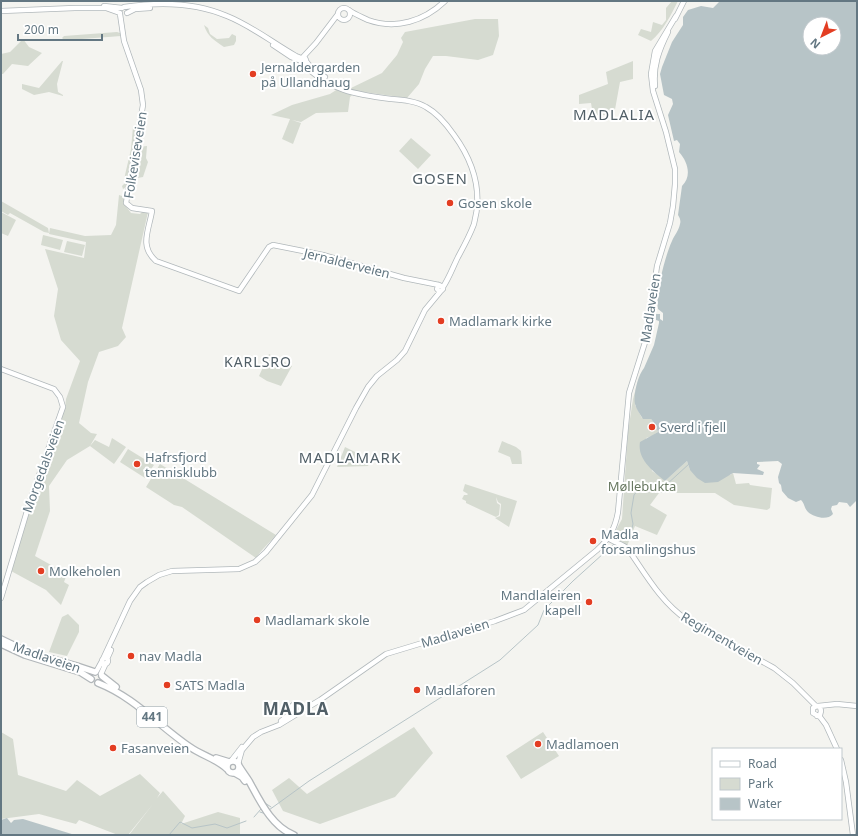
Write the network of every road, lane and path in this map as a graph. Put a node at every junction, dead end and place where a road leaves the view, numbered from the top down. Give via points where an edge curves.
1 (446, 1) edge
2 (684, 1) edge
3 (75, 8) junction
4 (123, 8) junction
5 (349, 10) junction
6 (1, 11) edge
7 (123, 13) junction
8 (338, 14) junction
9 (350, 16) junction
10 (363, 17) junction
11 (342, 19) junction
12 (329, 26) junction
13 (303, 60) junction
14 (270, 246) joint
15 (439, 288) junction
16 (1, 369) edge
17 (608, 536) junction
18 (1, 598) edge
19 (1, 639) edge
20 (1, 643) edge
21 (98, 674) junction
22 (91, 679) junction
23 (98, 683) junction
24 (320, 700) junction
25 (832, 704) junction
26 (298, 705) junction
27 (857, 706) edge
28 (816, 708) junction
29 (821, 711) junction
30 (292, 712) junction
31 (299, 713) junction
32 (817, 716) junction
33 (826, 725) junction
34 (837, 748) edge
35 (230, 761) junction
36 (842, 764) edge
37 (239, 765) junction
38 (227, 769) junction
39 (234, 773) junction
40 (250, 787) junction
41 (275, 823) junction
42 (284, 835) edge
43 (294, 835) edge
44 (853, 835) edge

1 - 10 main road via 426,16 403,24 386,24
2 - 17 main road, Madlaveien via 657,47 652,61 651,80 674,169 673,206 656,266 647,336 629,393 618,512 616,523
3 - 4 main road via 106,5
3 - 6 main road
3 - 7 main road via 106,8
4 - 7 main road via 126,9
4 - 13 main road via 172,5 213,11 243,24
5 - 8 main road via 343,8
5 - 9 main road
5 - 10 main road
7 - 13 main road via 141,8 183,8 208,12 242,26 291,57
7 - 14 main road, Folkeviseveien via 122,30 125,44 141,90 143,105 126,203 132,208 152,211 146,238 149,254 156,261 239,291
8 - 11 main road
8 - 12 main road
9 - 10 main road
9 - 11 main road
11 - 12 main road
12 - 13 main road
13 - 15 main road via 308,69 344,91 412,101 427,107 452,132 468,156 476,181 474,224 450,273
14 - 15 main road, Jernalderveien via 323,255
15 - 21 main road via 424,309 405,350 368,387 312,495 259,559 239,569 172,571 159,575 140,587 130,602
16 - 18 main road, Morgedalsveien via 54,389 63,405 63,412 25,516
17 - 24 main road, Madlaveien via 597,550 524,610 386,654
17 - 28 main road, Regimentveien via 628,549 662,598 676,611 774,668
19 - 21 main road, Madlaveien / 441 via 28,652
20 - 22 main road, Madlaveien / 441 via 33,658 80,672
21 - 22 main road
21 - 23 main road via 101,681
21 - 35 main road, Madlaveien / 441 via 193,745 212,756
22 - 23 main road, 441
23 - 38 main road, 441 via 110,687 189,747
24 - 26 main road, Madlaveien
24 - 31 main road, Madlaveien
25 - 27 main road
25 - 28 main road
25 - 29 main road
26 - 30 main road via 292,706
26 - 31 main road via 301,708
28 - 29 main road
28 - 32 main road via 813,714
29 - 32 main road
29 - 33 main road
30 - 31 main road
30 - 35 main road via 282,720 254,733
31 - 37 main road, Madlaveien via 253,737 242,750
32 - 33 main road
33 - 34 main road
35 - 37 main road, 441
35 - 38 main road
36 - 44 main road
37 - 39 main road via 238,771
37 - 40 main road, 441
38 - 39 main road, 441
39 - 40 main road, 441 via 242,777
40 - 41 main road, 441 via 259,806
41 - 42 main road, 441
41 - 43 main road, 441

